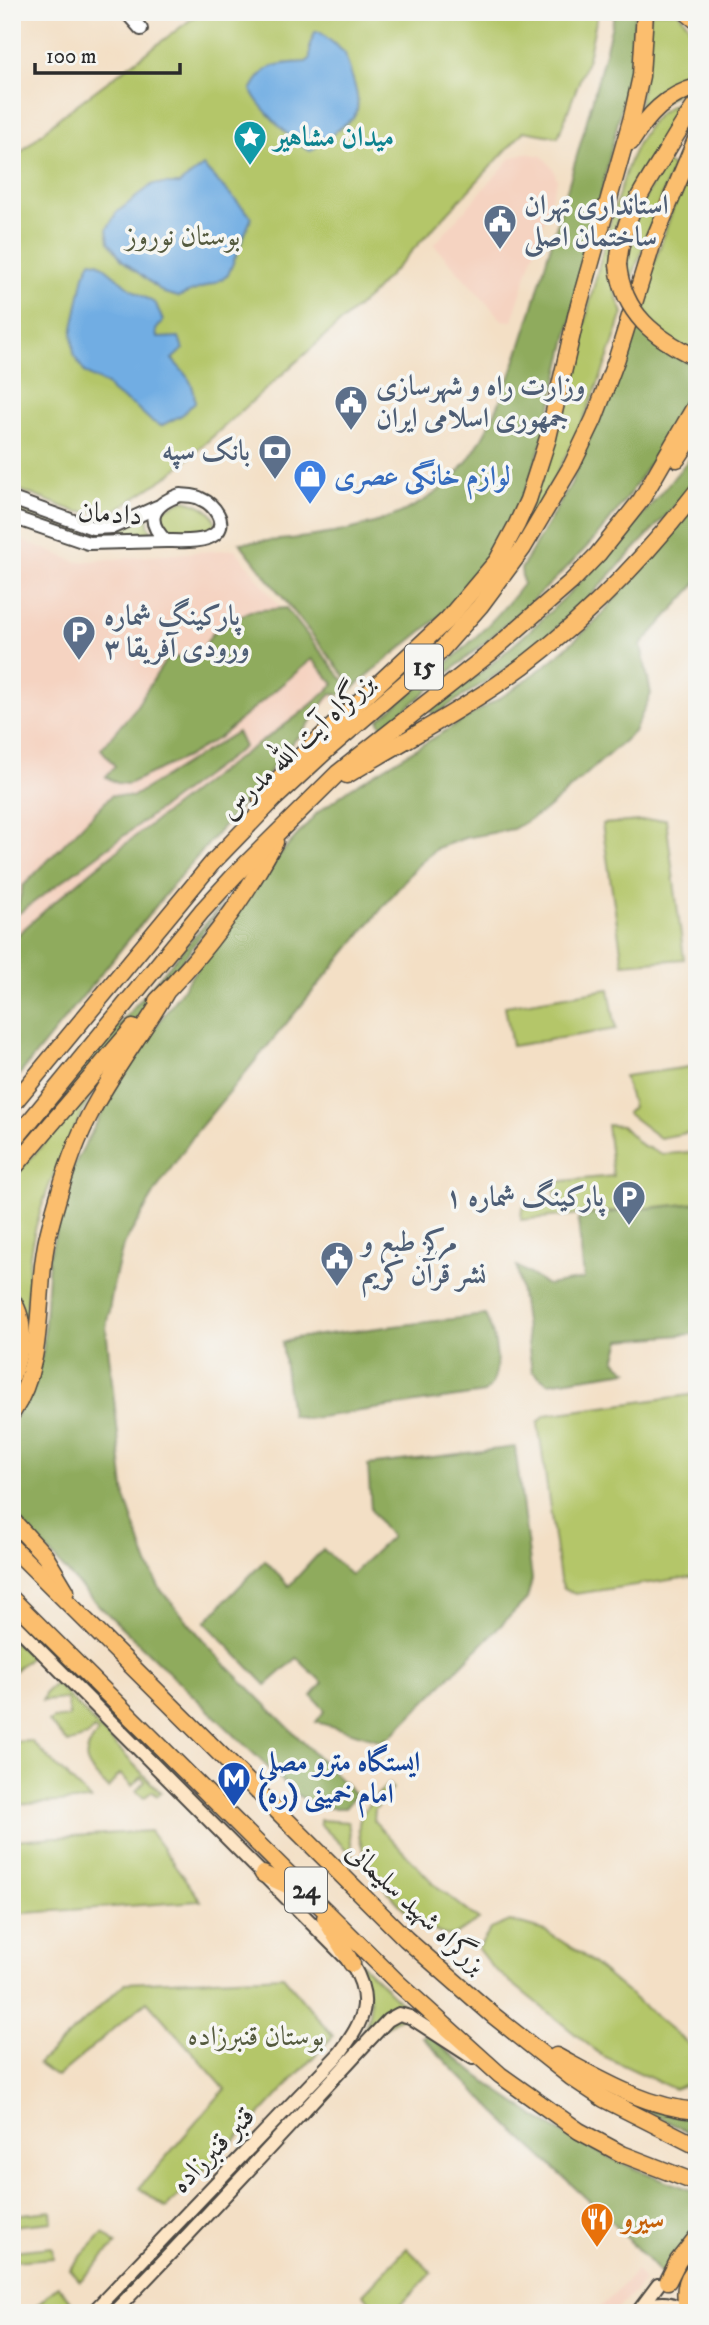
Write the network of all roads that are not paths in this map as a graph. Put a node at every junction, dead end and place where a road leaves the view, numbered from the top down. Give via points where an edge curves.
1 (125, 12) edge
2 (645, 12) edge
3 (686, 12) edge
4 (697, 21) edge
5 (141, 29) dead end
6 (697, 87) edge
7 (697, 103) edge
8 (697, 137) edge
9 (622, 157) junction
10 (697, 358) edge
11 (697, 403) edge
12 (697, 429) edge
13 (697, 491) edge
14 (12, 499) edge
15 (641, 500) junction
16 (157, 507) junction
17 (12, 517) edge
18 (166, 541) junction
19 (315, 795) junction
20 (283, 828) junction
21 (242, 831) junction
22 (165, 994) junction
23 (16, 1099) edge
24 (12, 1143) edge
25 (12, 1170) edge
26 (12, 1300) edge
27 (12, 1376) edge
28 (12, 1413) edge
29 (12, 1520) edge
30 (12, 1547) edge
31 (12, 1600) edge
32 (79, 1611) junction
33 (12, 1622) edge
34 (263, 1874) junction
35 (313, 1897) junction
36 (352, 1964) junction
37 (517, 2034) junction
38 (500, 2075) junction
39 (697, 2111) edge
40 (697, 2146) edge
41 (697, 2183) edge
42 (697, 2237) edge
43 (693, 2271) edge
44 (663, 2283) junction
45 (640, 2309) edge
46 (92, 2313) edge
47 (113, 2313) edge
48 (688, 2313) edge

1 - 5 street
2 - 9 highway via 641,76
3 - 4 highway
6 - 9 highway via 681,92 652,113
7 - 10 highway, bridge via 635,201 618,265 626,299 639,318 656,334
8 - 21 highway, بزرگراه آیت الله مدرس / 15 via 653,242 594,419 523,548 435,657
9 - 21 highway via 548,438 528,500 507,544 448,619 290,766
11 - 15 highway, بزرگراه آیت الله مدرس / 15
12 - 15 highway via 676,462
13 - 19 highway via 607,594 522,666
14 - 16 street, دادمان via 93,528 113,527
15 - 19 highway, بزرگراه آیت الله مدرس / 15 via 571,582
16 - 18 street via 154,526
16 - 18 street via 180,495 195,496 210,505 221,524 213,536
17 - 18 street, دادمان via 88,543
19 - 20 highway, بزرگراه آیت الله مدرس / 15
20 - 22 highway via 241,897
20 - 24 highway, بزرگراه آیت الله مدرس / 15 via 202,911
21 - 23 highway, بزرگراه آیت الله مدرس / 15
22 - 25 highway
22 - 28 highway via 89,1117 66,1173 42,1261 34,1363
26 - 27 highway via 21,1317 22,1332
29 - 32 highway via 46,1556
30 - 32 highway, بزرگراه شهید سلیمانی / 24
31 - 35 highway, 24
32 - 37 highway, بزرگراه شهید سلیمانی / 24 via 406,1939
33 - 34 main road
34 - 35 highway
34 - 36 main road
35 - 36 highway
35 - 38 highway, 24 via 398,1983
36 - 46 main road, قنبر قنبرزاده via 365,1995 363,2016 340,2053
37 - 39 highway via 630,2094
37 - 40 highway, بزرگراه شهید سلیمانی / 24 via 582,2084
38 - 41 highway, 24 via 579,2131 622,2154
38 - 47 main road, قنبر قنبرزاده via 410,2017 399,2014 388,2020
42 - 44 highway
43 - 44 highway
43 - 48 highway via 685,2293
44 - 45 main road
45 - 48 main road via 665,2301

